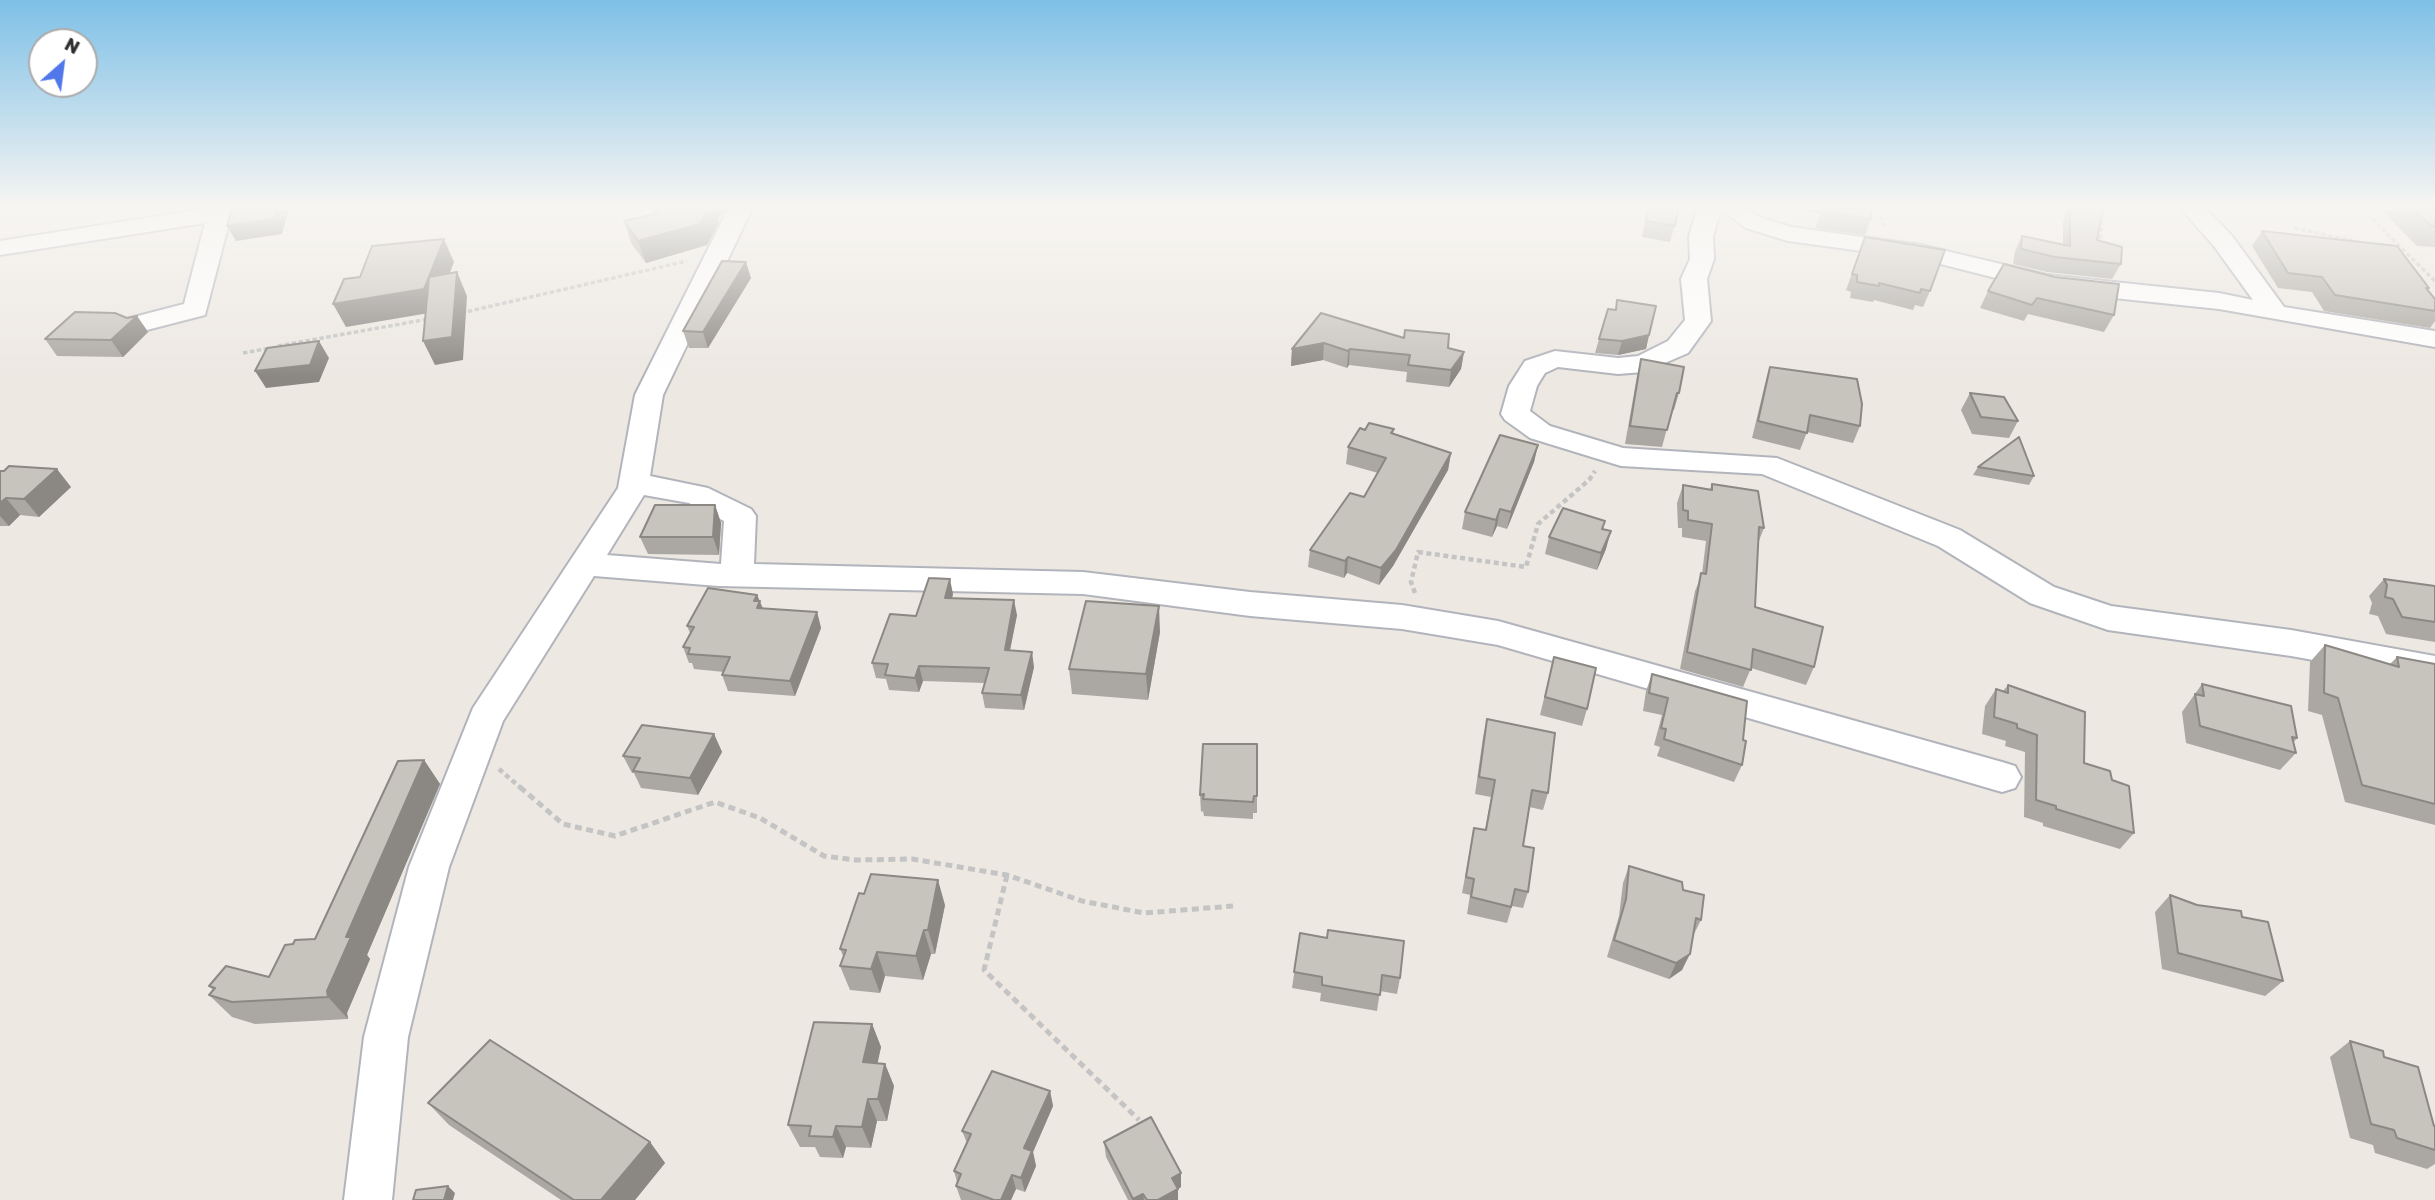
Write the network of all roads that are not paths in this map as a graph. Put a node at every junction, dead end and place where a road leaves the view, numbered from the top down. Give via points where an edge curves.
1 (207, 265) edge
2 (713, 265) edge
3 (1700, 265) edge
4 (1972, 265) edge
5 (2241, 265) edge
6 (2276, 313) junction
7 (139, 324) edge
8 (2435, 339) edge
9 (634, 483) junction
10 (586, 564) junction
11 (737, 575) junction
12 (2435, 669) edge
13 (2002, 777) dead end
14 (368, 1200) edge

1 - 7 street via 196,309
2 - 9 street via 649,394
3 - 12 street via 1694,279 1698,321 1678,347 1644,364 1611,366 1555,359 1535,368 1523,386 1515,414 1540,432 1606,453 1766,465 1949,538 2042,595 2108,618
4 - 6 street via 2034,281 2219,301
5 - 6 street
6 - 8 street
9 - 10 street
9 - 11 street via 697,495 740,516
10 - 11 street
10 - 14 street via 486,718 429,867 386,1037
11 - 13 street via 1083,583 1424,621 1511,636

